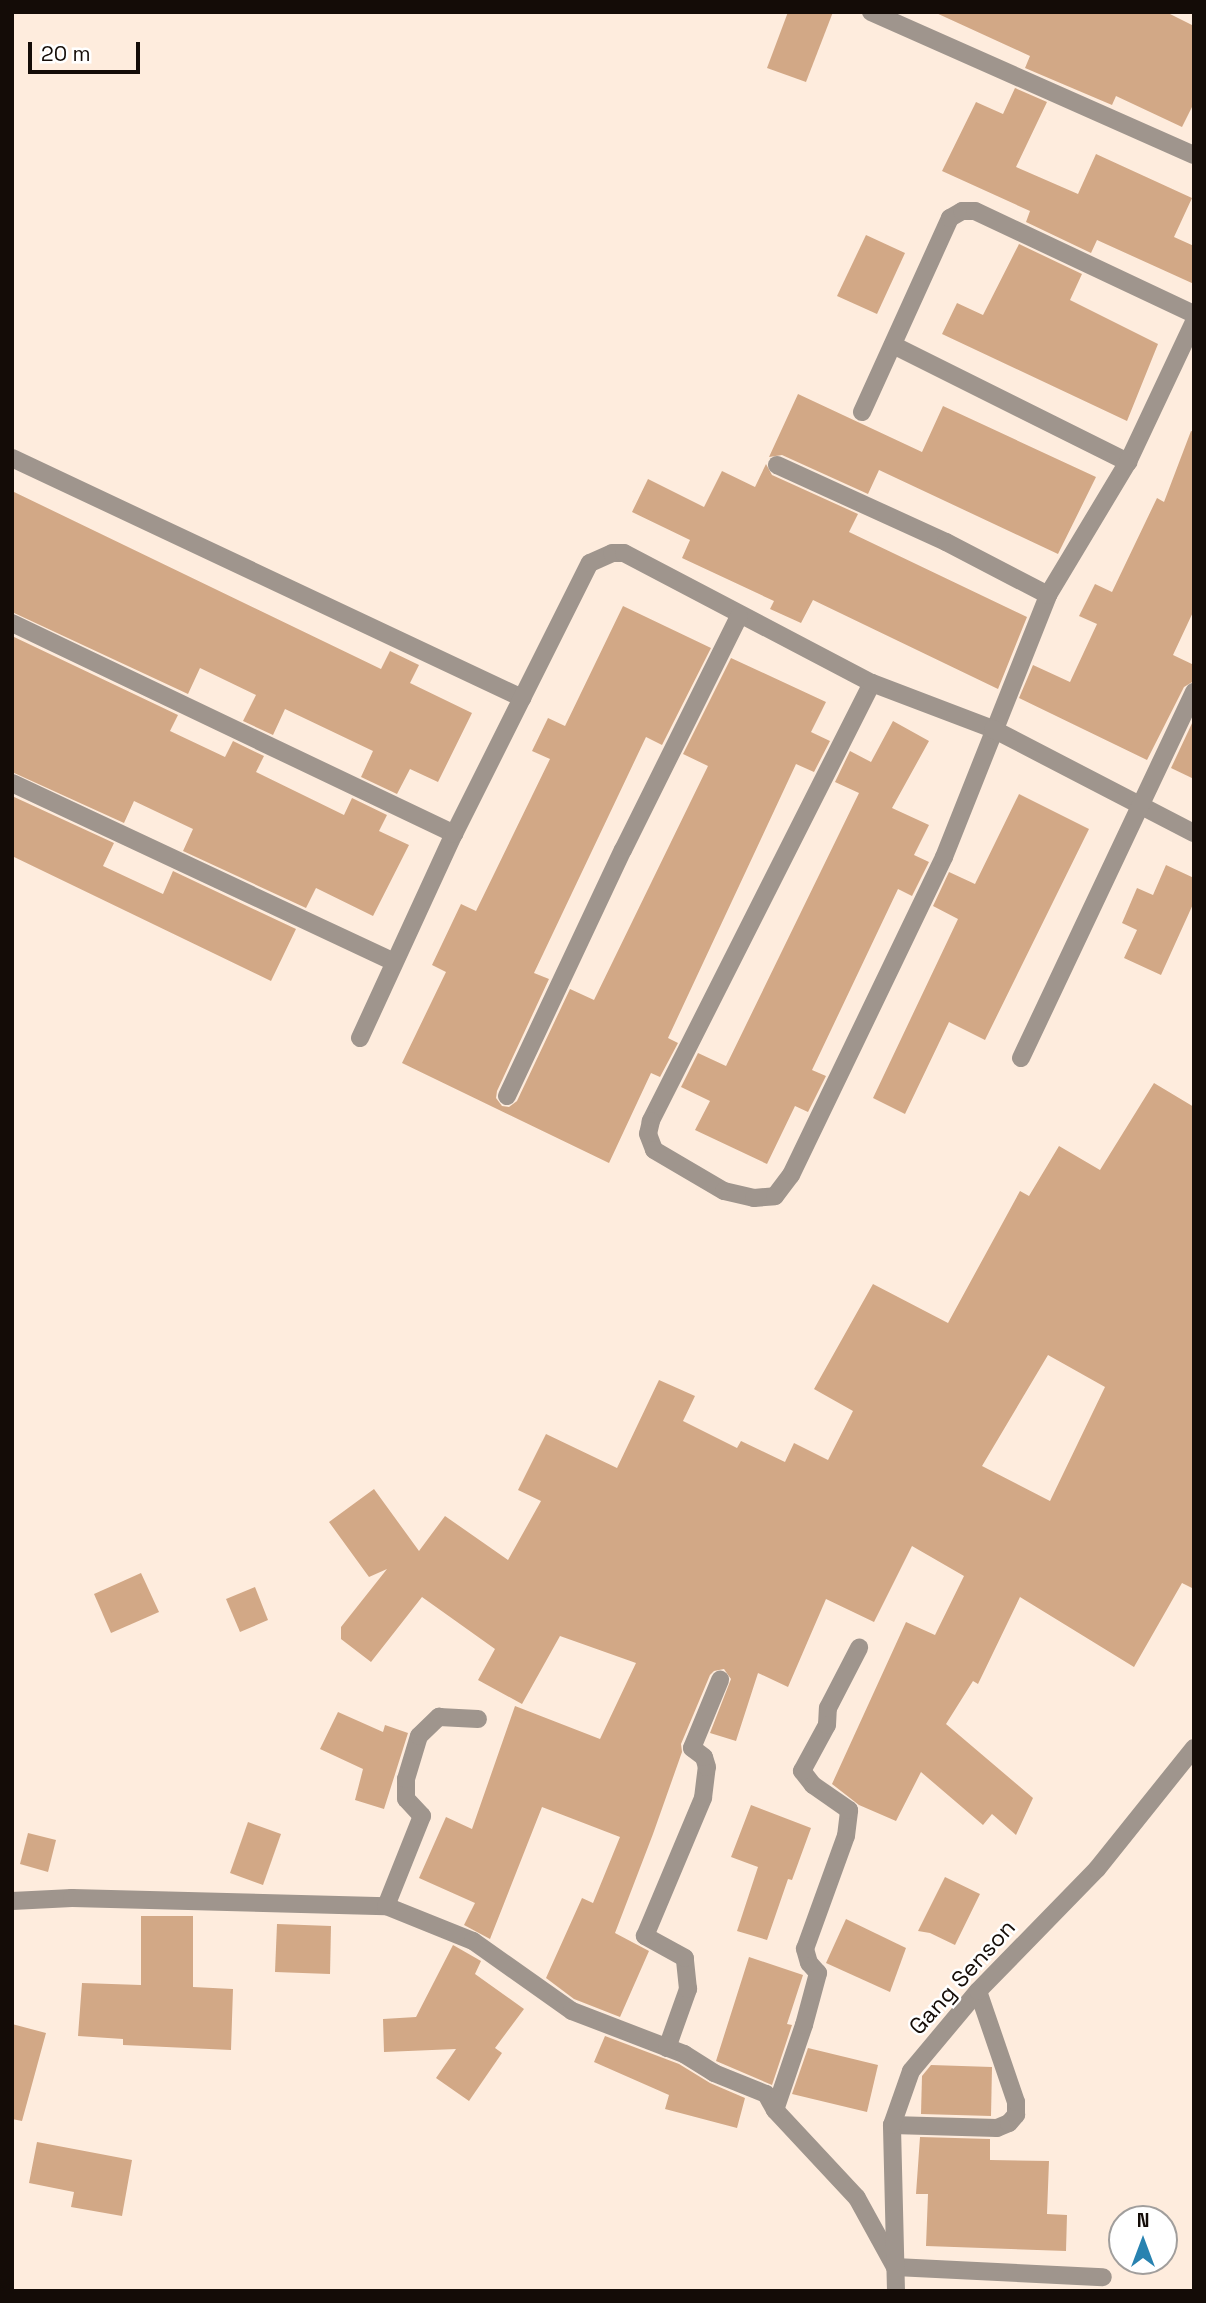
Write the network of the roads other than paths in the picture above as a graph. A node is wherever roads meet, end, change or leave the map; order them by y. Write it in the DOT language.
graph roads {
  1 [pos="870,12"];
  2 [pos="1194,155"];
  3 [pos="1194,314"];
  4 [pos="1194,322"];
  5 [pos="893,345"];
  6 [pos="862,412"];
  7 [pos="12,458"];
  8 [pos="1128,462"];
  9 [pos="777,465"];
  10 [pos="1048,595"];
  11 [pos="739,616"];
  12 [pos="12,623"];
  13 [pos="872,683"];
  14 [pos="1194,692"];
  15 [pos="522,698"];
  16 [pos="993,729"];
  17 [pos="12,783"];
  18 [pos="1138,806"];
  19 [pos="1194,833"];
  20 [pos="454,834"];
  21 [pos="394,961"];
  22 [pos="360,1038"];
  23 [pos="1021,1058"];
  24 [pos="507,1096"];
  25 [pos="859,1648"];
  26 [pos="720,1680"];
  27 [pos="478,1719"];
  28 [pos="1194,1748"];
  29 [pos="12,1901"];
  30 [pos="386,1906"];
  31 [pos="978,1991"];
  32 [pos="667,2048"];
  33 [pos="775,2110"];
  34 [pos="892,2125"];
  35 [pos="895,2267"];
  36 [pos="1103,2277"];
  37 [pos="896,2291"];
  1 -- 2 [label="street"];
  3 -- 5 [label="street"];
  4 -- 8 [label="street"];
  5 -- 6 [label="street"];
  5 -- 8 [label="street"];
  7 -- 15 [label="street"];
  8 -- 10 [label="street"];
  9 -- 10 [label="street"];
  10 -- 16 [label="street"];
  11 -- 13 [label="street"];
  11 -- 15 [label="street"];
  11 -- 24 [label="street"];
  12 -- 20 [label="street"];
  13 -- 16 [label="street"];
  13 -- 16 [label="street"];
  14 -- 18 [label="street"];
  15 -- 20 [label="street"];
  16 -- 18 [label="street"];
  17 -- 21 [label="street"];
  18 -- 19 [label="street"];
  18 -- 23 [label="street"];
  20 -- 21 [label="street"];
  21 -- 22 [label="street"];
  25 -- 33 [label="street"];
  26 -- 32 [label="street"];
  27 -- 30 [label="street"];
  28 -- 31 [label="street, Gang Senson"];
  29 -- 30 [label="street"];
  30 -- 32 [label="street"];
  31 -- 34 [label="street, Gang Senson"];
  31 -- 34 [label="street"];
  32 -- 33 [label="street"];
  33 -- 35 [label="street"];
  34 -- 35 [label="street, Gang Senson"];
  35 -- 36 [label="street"];
  35 -- 37 [label="street, Gang Senson"];
}
